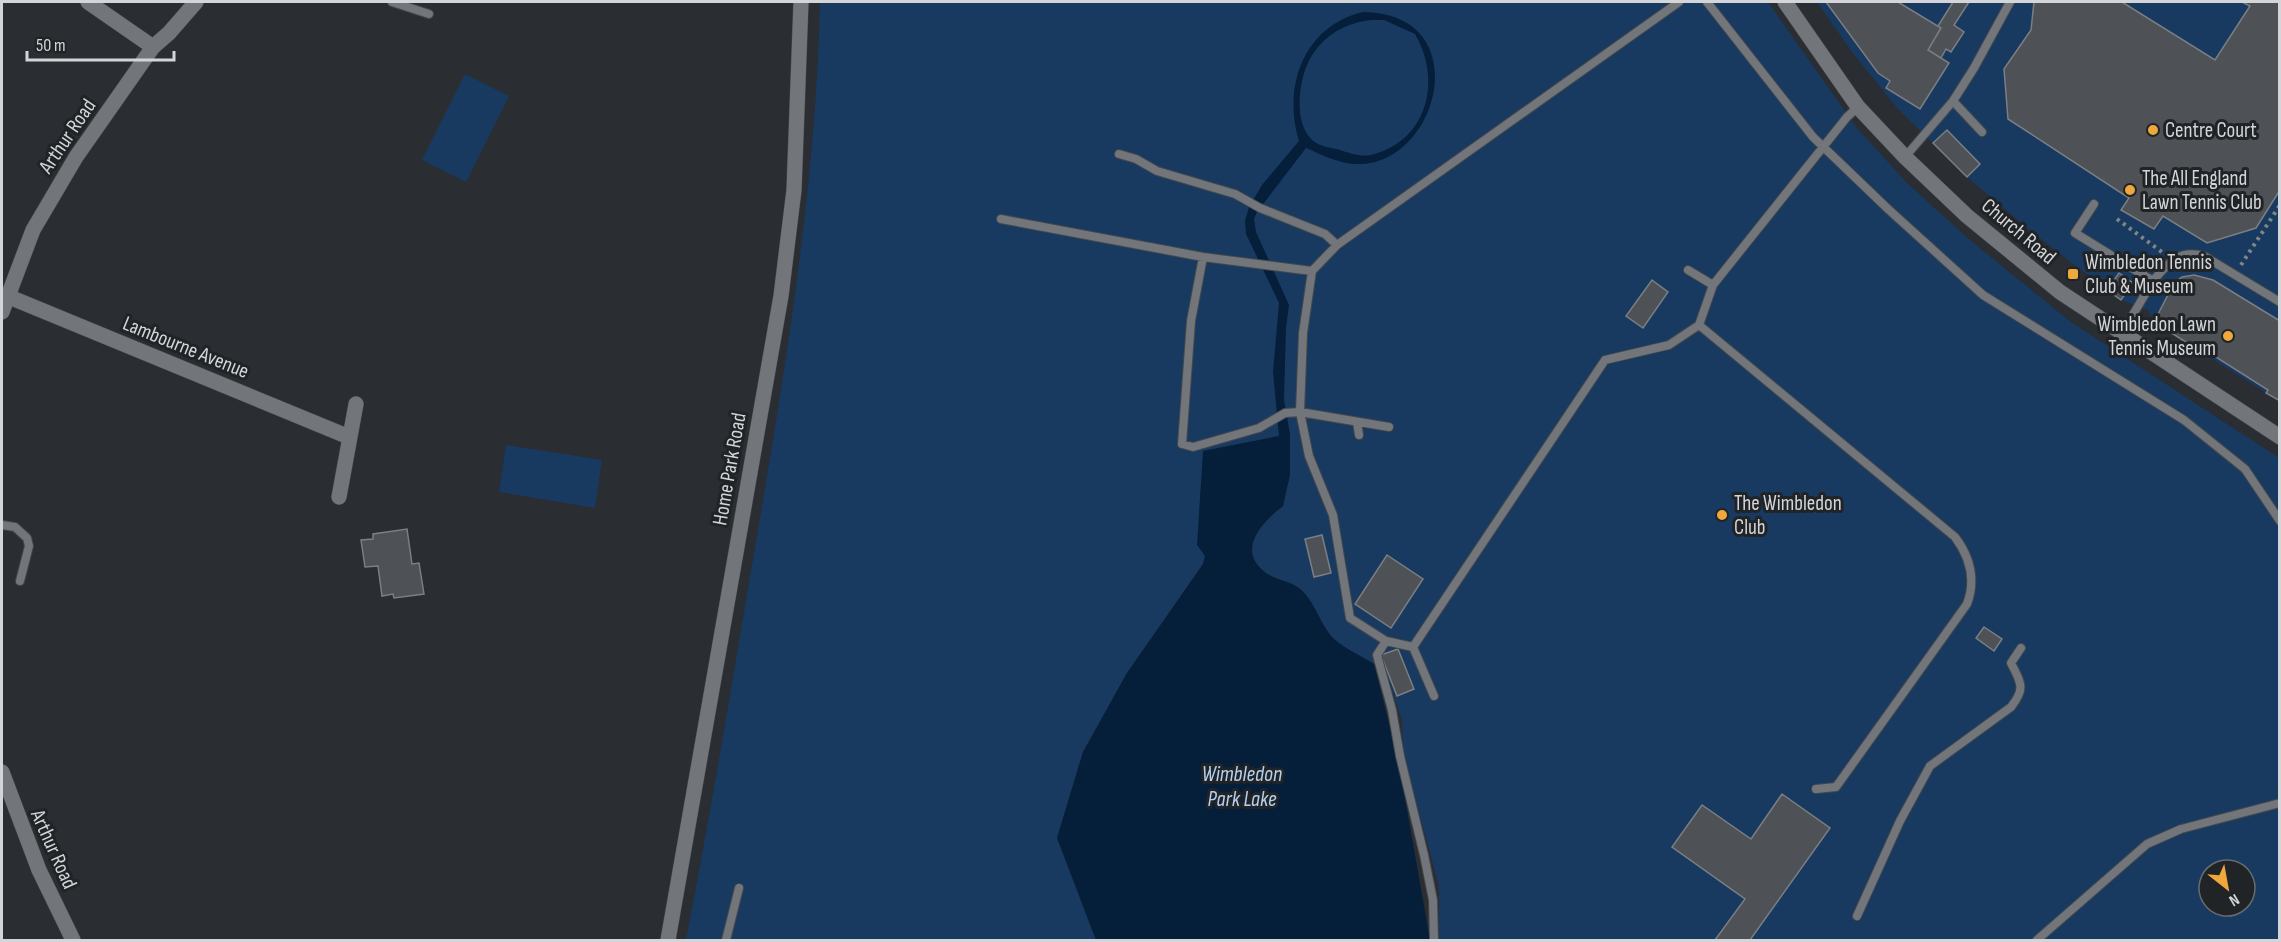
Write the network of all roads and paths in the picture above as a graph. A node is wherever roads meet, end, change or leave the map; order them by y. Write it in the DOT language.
graph roads {
  1 [pos="87,2"];
  2 [pos="196,2"];
  3 [pos="392,2"];
  4 [pos="801,2"];
  5 [pos="1679,2"];
  6 [pos="1707,2"];
  7 [pos="1785,2"];
  8 [pos="2010,2"];
  9 [pos="429,14"];
  10 [pos="153,46"];
  11 [pos="1953,101"];
  12 [pos="1858,107"];
  13 [pos="1982,132"];
  14 [pos="1824,146"];
  15 [pos="1119,154"];
  16 [pos="1905,157"];
  17 [pos="2094,204"];
  18 [pos="2280,206"];
  19 [pos="1001,219"];
  20 [pos="2117,219"];
  21 [pos="1337,245"];
  22 [pos="1203,257"];
  23 [pos="2172,260"];
  24 [pos="1688,270"];
  25 [pos="1312,271"];
  26 [pos="2235,275"];
  27 [pos="2153,281"];
  28 [pos="1713,285"];
  29 [pos="7,296"];
  30 [pos="2280,302"];
  31 [pos="2,312"];
  32 [pos="1699,325"];
  33 [pos="2122,333"];
  34 [pos="356,404"];
  35 [pos="1300,412"];
  36 [pos="1357,422"];
  37 [pos="1389,427"];
  38 [pos="1359,435"];
  39 [pos="349,437"];
  40 [pos="2280,437"];
  41 [pos="339,497"];
  42 [pos="2280,521"];
  43 [pos="2,525"];
  44 [pos="20,581"];
  45 [pos="1386,641"];
  46 [pos="1413,647"];
  47 [pos="2021,648"];
  48 [pos="1434,696"];
  49 [pos="2,772"];
  50 [pos="1816,789"];
  51 [pos="2280,803"];
  52 [pos="740,888"];
  53 [pos="1857,916"];
  54 [pos="69,939"];
  55 [pos="668,940"];
  56 [pos="726,940"];
  57 [pos="1434,940"];
  58 [pos="2037,940"];
  1 -- 10 [label="street"];
  2 -- 10 [label="street, Arthur Road"];
  3 -- 9 [label="lane"];
  4 -- 55 [label="street, Home Park Road"];
  5 -- 21 [label="lane"];
  6 -- 14 [label="lane"];
  7 -- 12 [label="street, Church Road"];
  8 -- 11 [label="lane"];
  10 -- 29 [label="street, Arthur Road"];
  11 -- 13 [label="lane"];
  11 -- 16 [label="lane"];
  12 -- 14 [label="lane"];
  12 -- 16 [label="street, Church Road"];
  14 -- 28 [label="lane"];
  14 -- 42 [label="lane"];
  15 -- 21 [label="lane"];
  16 -- 33 [label="street, Church Road"];
  17 -- 27 [label="lane"];
  18 -- 26 [label="path"];
  19 -- 22 [label="lane"];
  20 -- 23 [label="path"];
  21 -- 25 [label="lane"];
  22 -- 25 [label="lane"];
  22 -- 35 [label="lane"];
  23 -- 26 [label="lane"];
  23 -- 27 [label="lane"];
  24 -- 28 [label="lane"];
  25 -- 35 [label="lane"];
  26 -- 30 [label="lane"];
  27 -- 33 [label="lane"];
  28 -- 32 [label="lane"];
  29 -- 31 [label="street, Arthur Road"];
  29 -- 39 [label="street, Lambourne Avenue"];
  32 -- 46 [label="lane"];
  32 -- 50 [label="lane"];
  33 -- 40 [label="street, Church Road"];
  34 -- 39 [label="street"];
  35 -- 36 [label="lane"];
  35 -- 45 [label="lane"];
  36 -- 37 [label="lane"];
  36 -- 38 [label="lane"];
  39 -- 41 [label="street"];
  43 -- 44 [label="lane"];
  45 -- 46 [label="lane"];
  45 -- 57 [label="lane"];
  46 -- 48 [label="lane"];
  47 -- 53 [label="lane"];
  49 -- 54 [label="street, Arthur Road"];
  51 -- 58 [label="lane"];
  52 -- 56 [label="lane"];
}
